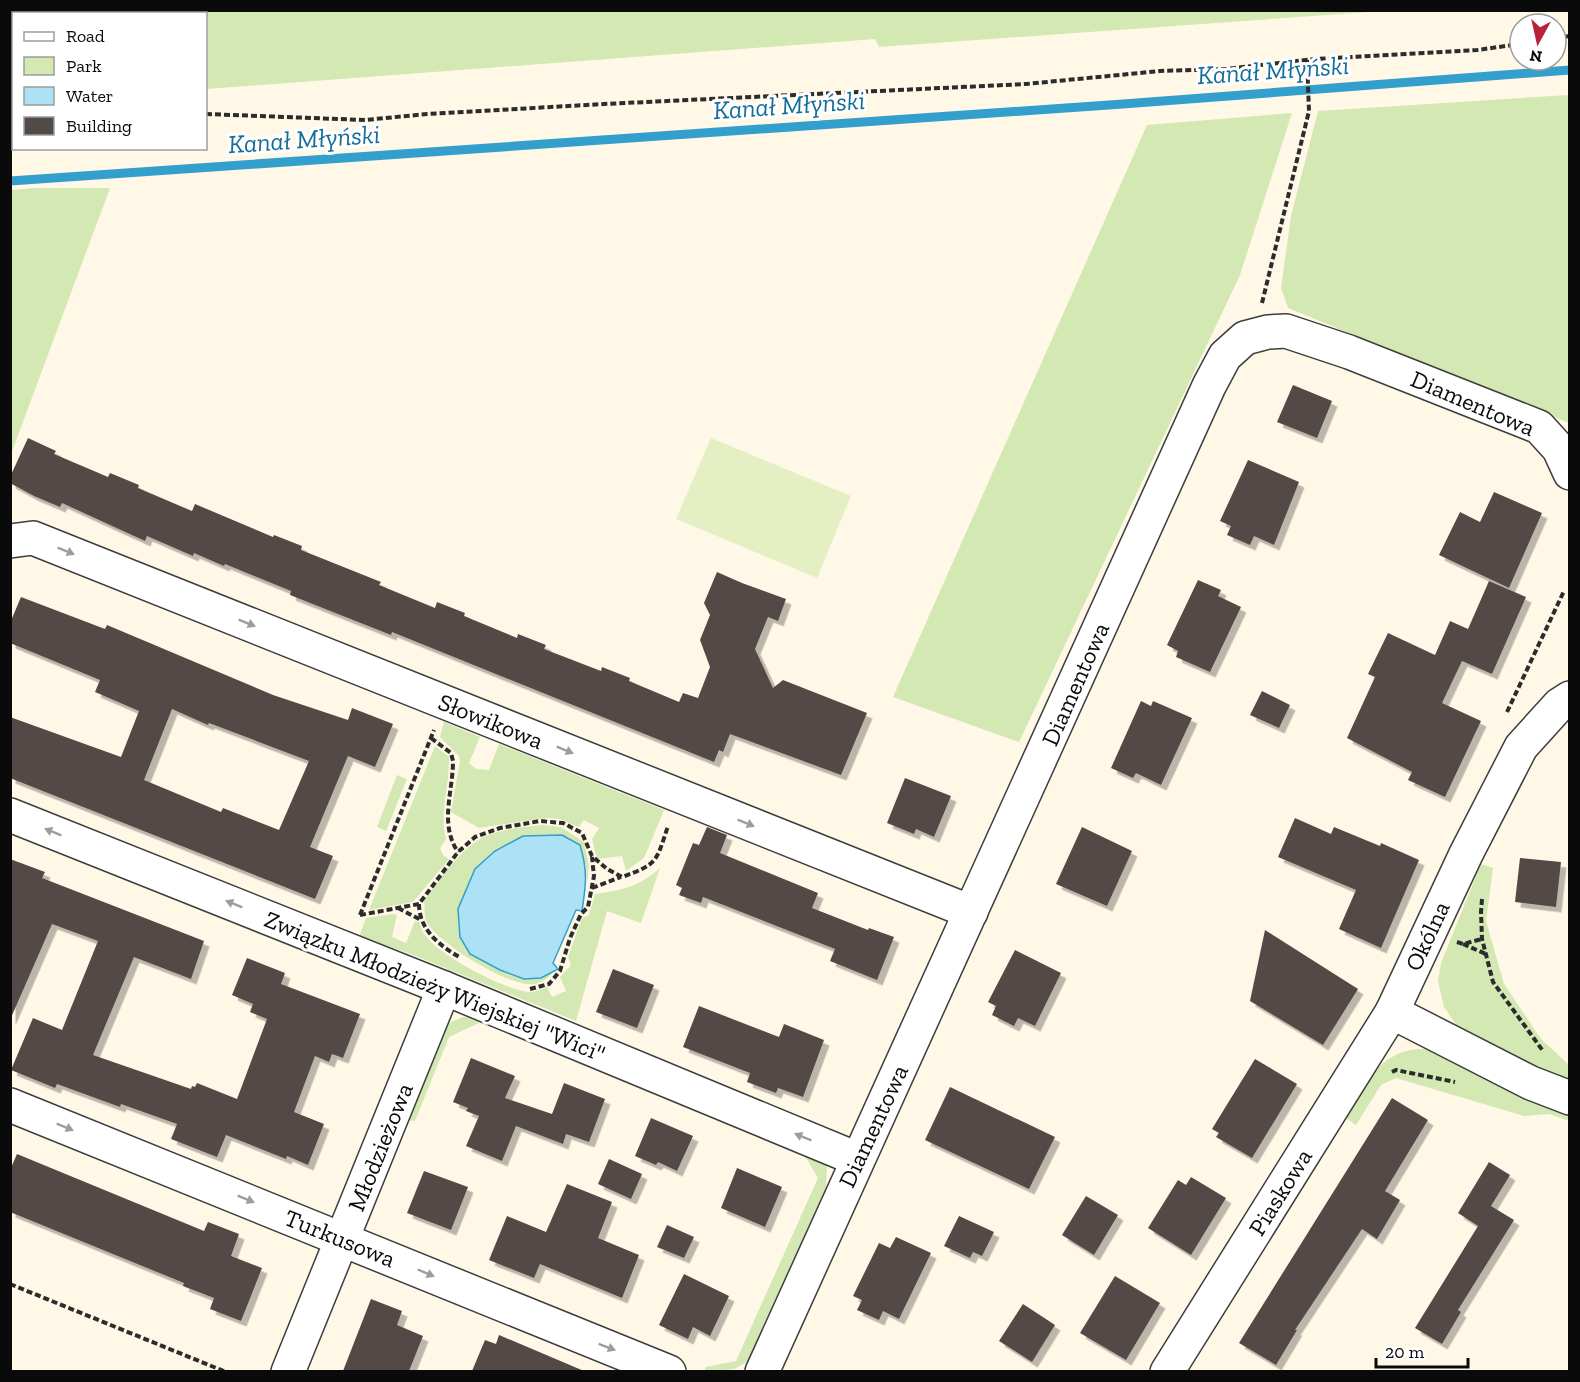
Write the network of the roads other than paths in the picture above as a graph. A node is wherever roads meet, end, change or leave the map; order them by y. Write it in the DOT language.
graph roads {
  1 [pos="1569,473"];
  2 [pos="10,541"];
  3 [pos="1569,673"];
  4 [pos="1564,701"];
  5 [pos="10,815"];
  6 [pos="971,912"];
  7 [pos="444,988"];
  8 [pos="1392,1012"];
  9 [pos="1569,1098"];
  10 [pos="10,1105"];
  11 [pos="857,1159"];
  12 [pos="343,1238"];
  13 [pos="288,1371"];
  14 [pos="669,1371"];
  15 [pos="762,1371"];
  16 [pos="1167,1371"];
  1 -- 6 [label="street, Diamentowa"];
  2 -- 6 [label="street, Słowikowa, one-way"];
  3 -- 4 [label="street"];
  4 -- 8 [label="street, Okólna"];
  7 -- 5 [label="street, Związku Młodzieży Wiejskiej \"Wici\", one-way"];
  6 -- 11 [label="street, Diamentowa"];
  11 -- 7 [label="street, Związku Młodzieży Wiejskiej \"Wici\", one-way"];
  7 -- 12 [label="street, Młodzieżowa"];
  8 -- 9 [label="street"];
  8 -- 16 [label="street, Piaskowa"];
  10 -- 12 [label="street, Turkusowa, one-way"];
  11 -- 15 [label="street, Diamentowa"];
  12 -- 13 [label="street, Młodzieżowa"];
  12 -- 14 [label="street, Turkusowa, one-way"];
}
